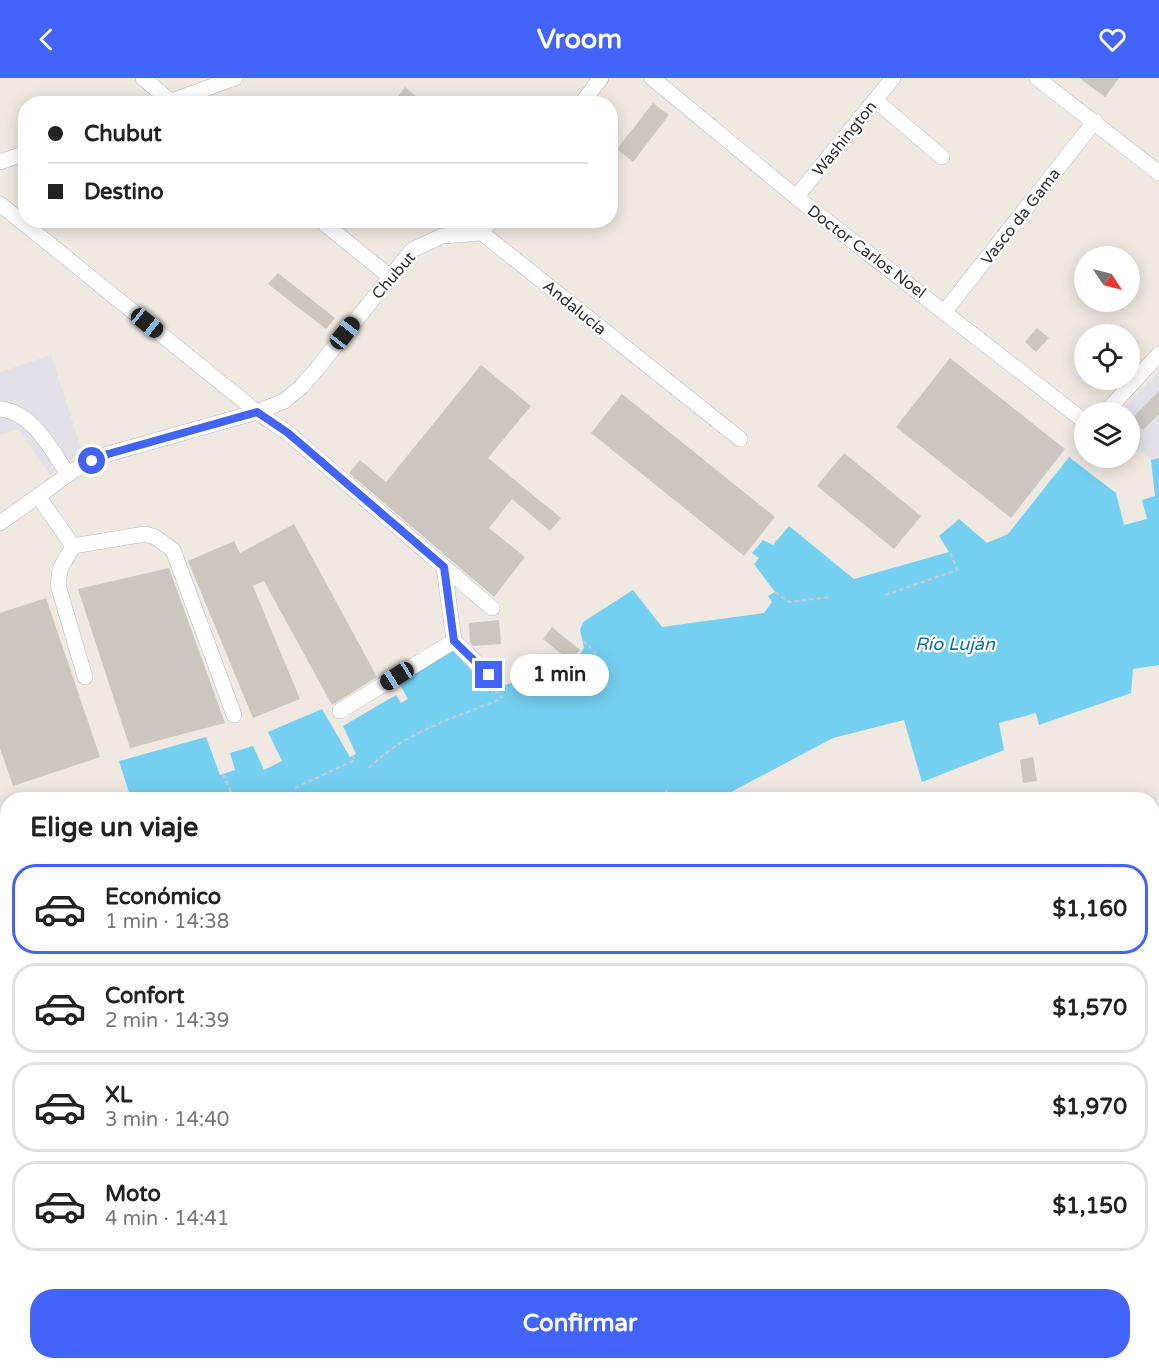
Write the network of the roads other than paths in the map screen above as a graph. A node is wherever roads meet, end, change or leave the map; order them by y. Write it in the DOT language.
graph roads {
  1 [pos="143,78"];
  2 [pos="235,78"];
  3 [pos="601,78"];
  4 [pos="652,78"];
  5 [pos="893,78"];
  6 [pos="1037,78"];
  7 [pos="162,96"];
  8 [pos="187,96"];
  9 [pos="587,96"];
  10 [pos="875,100"];
  11 [pos="1095,121"];
  12 [pos="18,156"];
  13 [pos="942,157"];
  14 [pos="0,162"];
  15 [pos="1159,173"];
  16 [pos="796,197"];
  17 [pos="0,204"];
  18 [pos="18,219"];
  19 [pos="30,228"];
  20 [pos="330,228"];
  21 [pos="485,228"];
  22 [pos="482,233"];
  23 [pos="390,276"];
  24 [pos="945,311"];
  25 [pos="1159,354"];
  26 [pos="1115,402"];
  27 [pos="0,409"];
  28 [pos="257,412"];
  29 [pos="1074,413"];
  30 [pos="740,440"];
  31 [pos="69,474"];
  32 [pos="38,496"];
  33 [pos="0,523"];
  34 [pos="73,546"];
  35 [pos="444,567"];
  36 [pos="492,608"];
  37 [pos="454,641"];
  38 [pos="489,675"];
  39 [pos="85,677"];
  40 [pos="340,711"];
  41 [pos="234,715"];
  1 -- 7 [label="street"];
  2 -- 8 [label="street"];
  3 -- 9 [label="street"];
  4 -- 16 [label="street, Doctor Carlos Noel"];
  5 -- 10 [label="street, Washington"];
  6 -- 11 [label="street"];
  10 -- 13 [label="street"];
  10 -- 16 [label="street, Washington"];
  11 -- 15 [label="street"];
  11 -- 24 [label="street, Vasco da Gama"];
  12 -- 14 [label="street"];
  16 -- 24 [label="street, Doctor Carlos Noel"];
  17 -- 18 [label="street"];
  19 -- 28 [label="street"];
  20 -- 23 [label="street"];
  21 -- 22 [label="street"];
  22 -- 23 [label="street, Chubut"];
  22 -- 30 [label="street, Andalucía"];
  23 -- 28 [label="street, Chubut"];
  24 -- 29 [label="street, Doctor Carlos Noel"];
  25 -- 26 [label="street"];
  27 -- 31 [label="street"];
  28 -- 31 [label="street, Chubut"];
  28 -- 35 [label="street"];
  31 -- 32 [label="street, Chubut"];
  32 -- 33 [label="street, Chubut"];
  32 -- 34 [label="street"];
  34 -- 39 [label="street"];
  34 -- 41 [label="street"];
  35 -- 36 [label="street"];
  35 -- 37 [label="street"];
  37 -- 38 [label="street"];
  37 -- 40 [label="street"];
}
